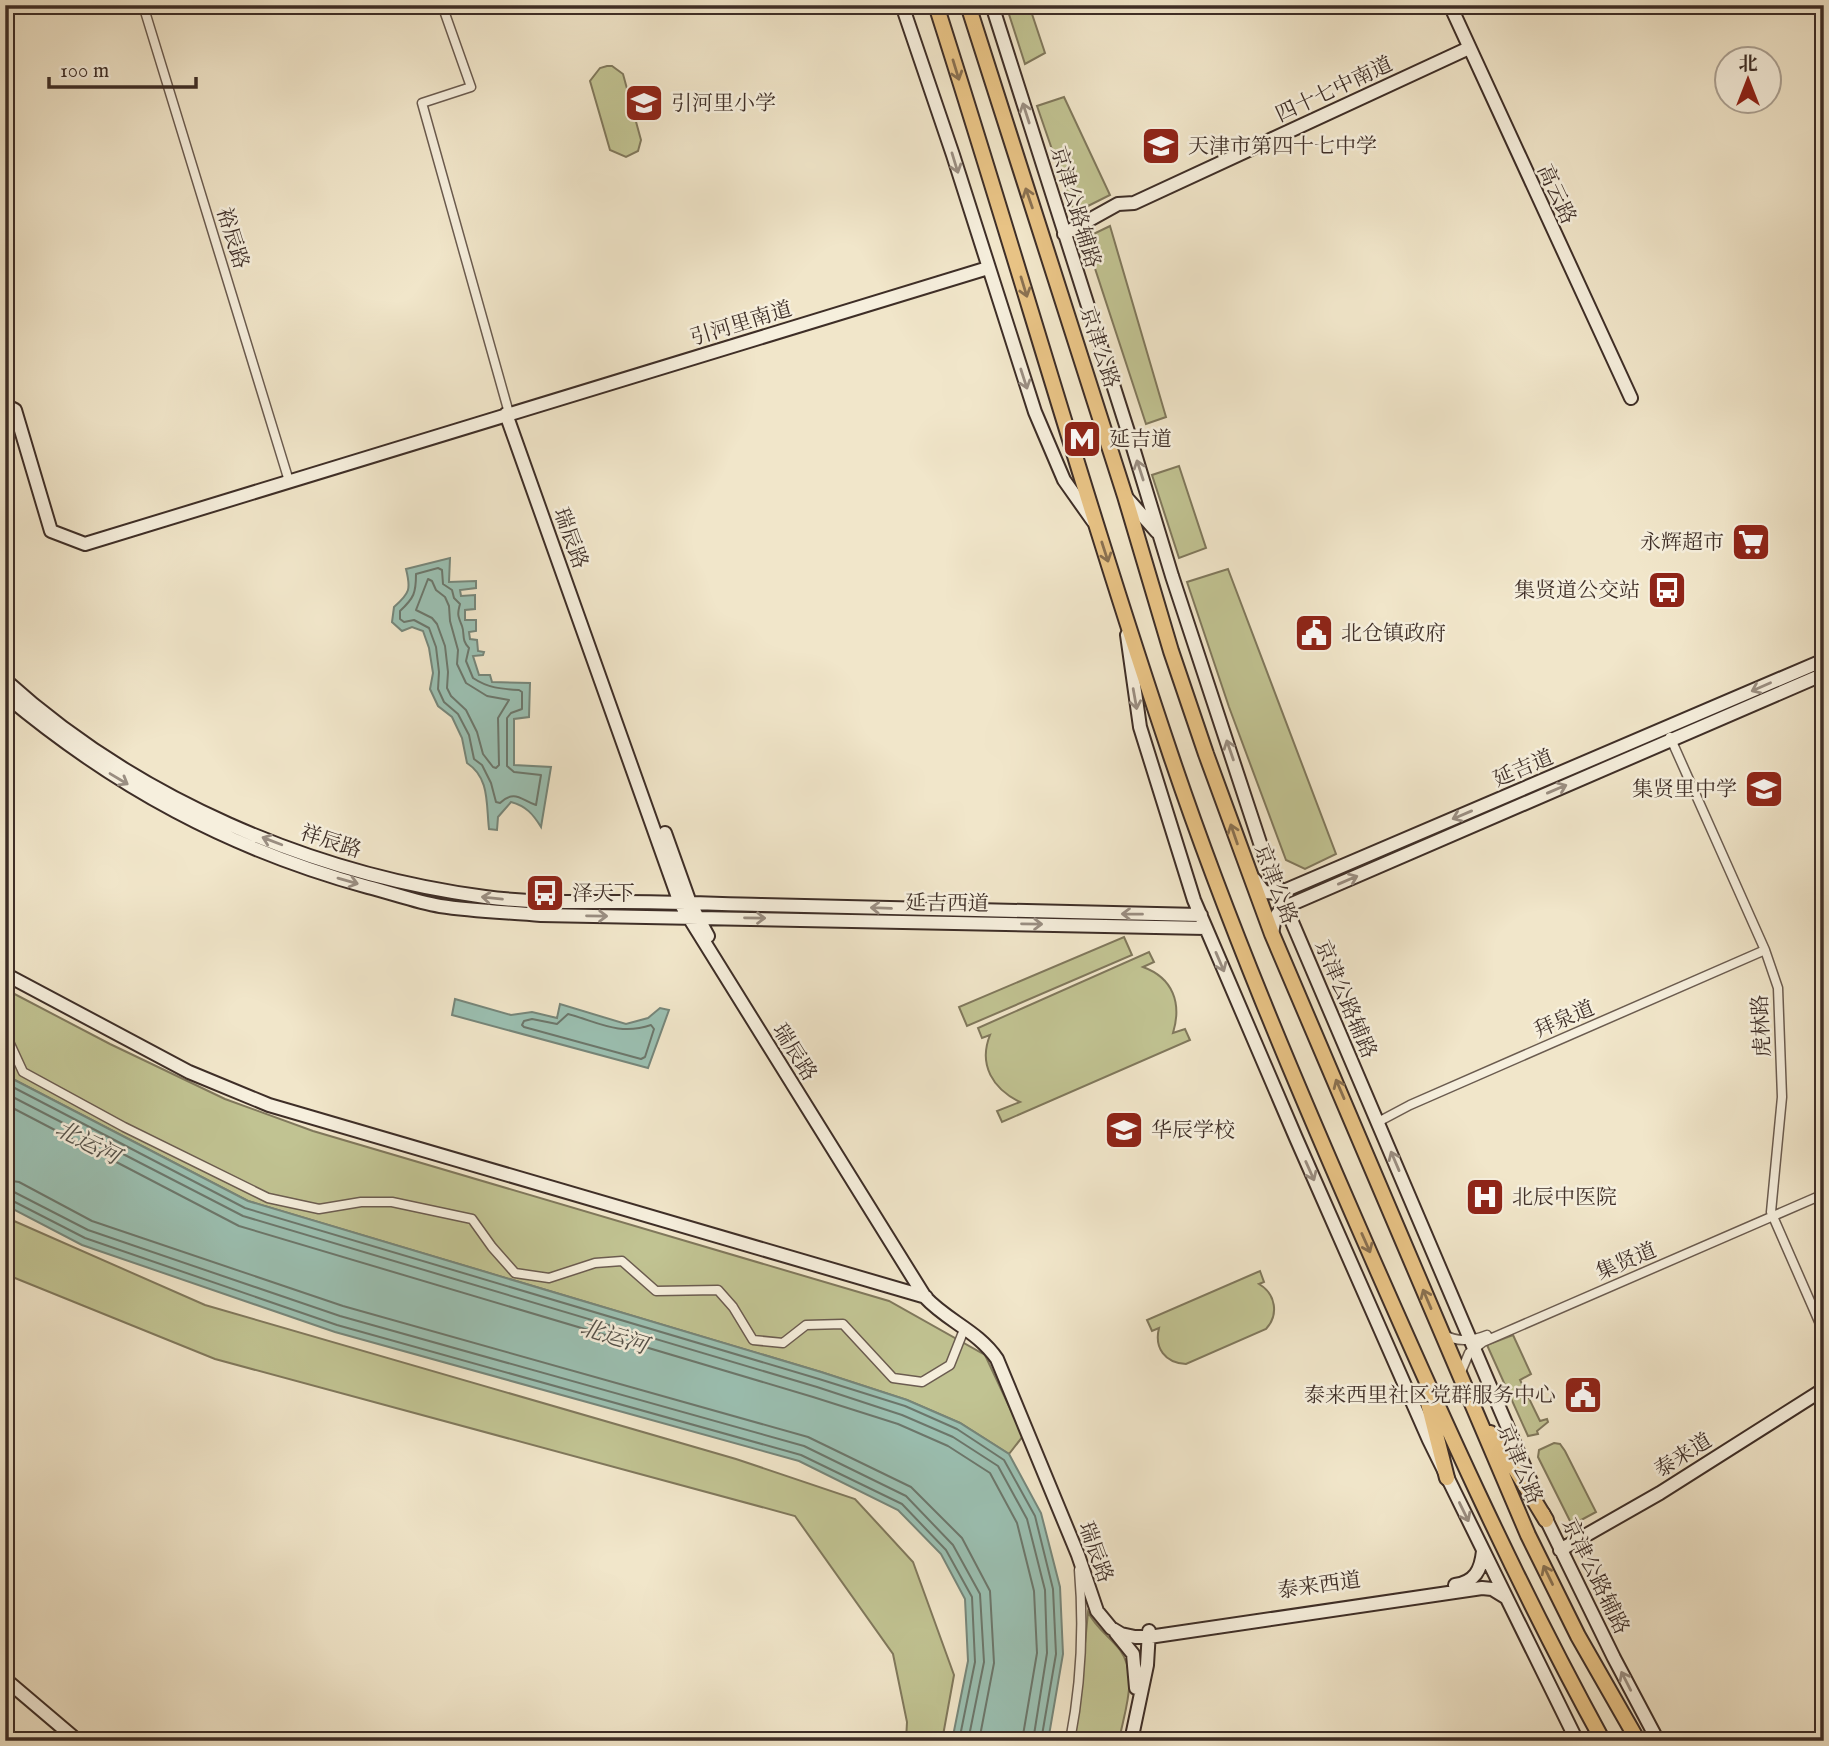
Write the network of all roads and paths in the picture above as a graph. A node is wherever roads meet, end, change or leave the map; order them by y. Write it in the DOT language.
graph roads {
  1 [pos="144,5"];
  2 [pos="442,5"];
  3 [pos="902,5"];
  4 [pos="936,5"];
  5 [pos="968,5"];
  6 [pos="992,5"];
  7 [pos="1450,5"];
  8 [pos="1469,48"];
  9 [pos="1064,234"];
  10 [pos="988,268"];
  11 [pos="1631,398"];
  12 [pos="5,405"];
  13 [pos="509,413"];
  14 [pos="289,481"];
  15 [pos="1125,496"];
  16 [pos="1097,527"];
  17 [pos="1159,535"];
  18 [pos="1123,607"];
  19 [pos="1824,660"];
  20 [pos="1824,674"];
  21 [pos="5,680"];
  22 [pos="5,695"];
  23 [pos="1669,734"];
  24 [pos="1246,868"];
  25 [pos="1279,893"];
  26 [pos="658,902"];
  27 [pos="685,903"];
  28 [pos="1285,907"];
  29 [pos="657,916"];
  30 [pos="692,917"];
  31 [pos="1203,921"];
  32 [pos="1272,934"];
  33 [pos="705,937"];
  34 [pos="1765,950"];
  35 [pos="5,974"];
  36 [pos="5,1033"];
  37 [pos="1378,1122"];
  38 [pos="1824,1192"];
  39 [pos="1772,1214"];
  40 [pos="931,1298"];
  41 [pos="965,1327"];
  42 [pos="1441,1332"];
  43 [pos="1824,1333"];
  44 [pos="1472,1344"];
  45 [pos="1421,1371"];
  46 [pos="1461,1378"];
  47 [pos="1824,1389"];
  48 [pos="1476,1412"];
  49 [pos="1447,1478"];
  50 [pos="1546,1520"];
  51 [pos="1077,1538"];
  52 [pos="1560,1550"];
  53 [pos="1483,1551"];
  54 [pos="1078,1555"];
  55 [pos="1505,1597"];
  56 [pos="1117,1627"];
  57 [pos="1142,1636"];
  58 [pos="5,1679"];
  59 [pos="1136,1688"];
  60 [pos="78,1741"];
  61 [pos="1070,1741"];
  62 [pos="1125,1741"];
  63 [pos="1131,1741"];
  64 [pos="1577,1741"];
  65 [pos="1603,1741"];
  66 [pos="1639,1741"];
  67 [pos="1658,1741"];
  1 -- 14 [label="street, 裕辰路"];
  2 -- 13 [label="street"];
  3 -- 10 [label="street, one-way"];
  4 -- 16 [label="highway, one-way"];
  15 -- 5 [label="highway, 京津公路, one-way"];
  9 -- 6 [label="street, 京津公路辅路, one-way"];
  7 -- 8 [label="street, 高云路"];
  8 -- 9 [label="street, 四十七中南道"];
  8 -- 11 [label="street, 高云路"];
  17 -- 9 [label="street, 京津公路辅路, one-way"];
  10 -- 13 [label="street, 引河里南道"];
  10 -- 16 [label="street, one-way"];
  12 -- 14 [label="street, 引河里南道"];
  13 -- 14 [label="street, 引河里南道"];
  13 -- 27 [label="street, 瑞辰路"];
  15 -- 17 [label="street"];
  24 -- 15 [label="highway, 京津公路, one-way"];
  16 -- 18 [label="highway, one-way"];
  25 -- 17 [label="street, 京津公路辅路, one-way"];
  18 -- 31 [label="street, one-way"];
  18 -- 45 [label="highway, one-way"];
  19 -- 23 [label="street, 延吉道, one-way"];
  20 -- 23 [label="street, 延吉道"];
  26 -- 21 [label="street, 祥辰路, one-way"];
  22 -- 29 [label="street, 祥辰路, one-way"];
  23 -- 25 [label="street, 延吉道, one-way"];
  28 -- 23 [label="street, 延吉道, one-way"];
  23 -- 34 [label="street, 虎林路"];
  24 -- 25 [label="street"];
  24 -- 32 [label="highway, 京津公路"];
  25 -- 28 [label="street, 京津公路辅路"];
  26 -- 27 [label="street, 祥辰路"];
  26 -- 30 [label="street"];
  27 -- 30 [label="street, 瑞辰路"];
  31 -- 27 [label="street, 延吉西道, one-way"];
  28 -- 32 [label="street"];
  28 -- 37 [label="street, 京津公路辅路"];
  29 -- 30 [label="street, 祥辰路"];
  29 -- 33 [label="street"];
  30 -- 31 [label="street, 延吉西道, one-way"];
  30 -- 33 [label="street, 瑞辰路"];
  31 -- 49 [label="street, one-way"];
  42 -- 32 [label="highway, 京津公路, one-way"];
  33 -- 40 [label="street, 瑞辰路"];
  34 -- 37 [label="street, 拜泉道"];
  34 -- 39 [label="street, 虎林路"];
  35 -- 40 [label="street"];
  36 -- 41 [label="street"];
  44 -- 37 [label="street, 京津公路辅路, one-way"];
  38 -- 39 [label="street, 集贤道"];
  39 -- 43 [label="street, 虎林路"];
  39 -- 44 [label="street, 集贤道"];
  40 -- 41 [label="street, 瑞辰路"];
  40 -- 51 [label="street, 瑞辰路"];
  41 -- 54 [label="street, 瑞辰路"];
  42 -- 44 [label="street"];
  42 -- 46 [label="highway, 京津公路"];
  44 -- 46 [label="street"];
  44 -- 50 [label="street, 京津公路辅路"];
  45 -- 49 [label="highway"];
  45 -- 65 [label="highway"];
  46 -- 48 [label="highway, 京津公路"];
  47 -- 52 [label="street, 泰来道"];
  48 -- 50 [label="highway"];
  66 -- 48 [label="highway, 京津公路, one-way"];
  49 -- 53 [label="street, one-way"];
  50 -- 52 [label="street, 京津公路辅路"];
  51 -- 54 [label="street"];
  51 -- 56 [label="street, 瑞辰路"];
  67 -- 52 [label="street, 京津公路辅路, one-way"];
  53 -- 55 [label="street"];
  53 -- 57 [label="street, 泰来西道"];
  54 -- 56 [label="street, 瑞辰路"];
  54 -- 61 [label="street"];
  55 -- 57 [label="street, 泰来西道"];
  55 -- 64 [label="street"];
  56 -- 57 [label="street, 瑞辰路"];
  56 -- 59 [label="street"];
  57 -- 59 [label="street"];
  57 -- 63 [label="street"];
  58 -- 60 [label="street"];
  59 -- 62 [label="street"];
}
